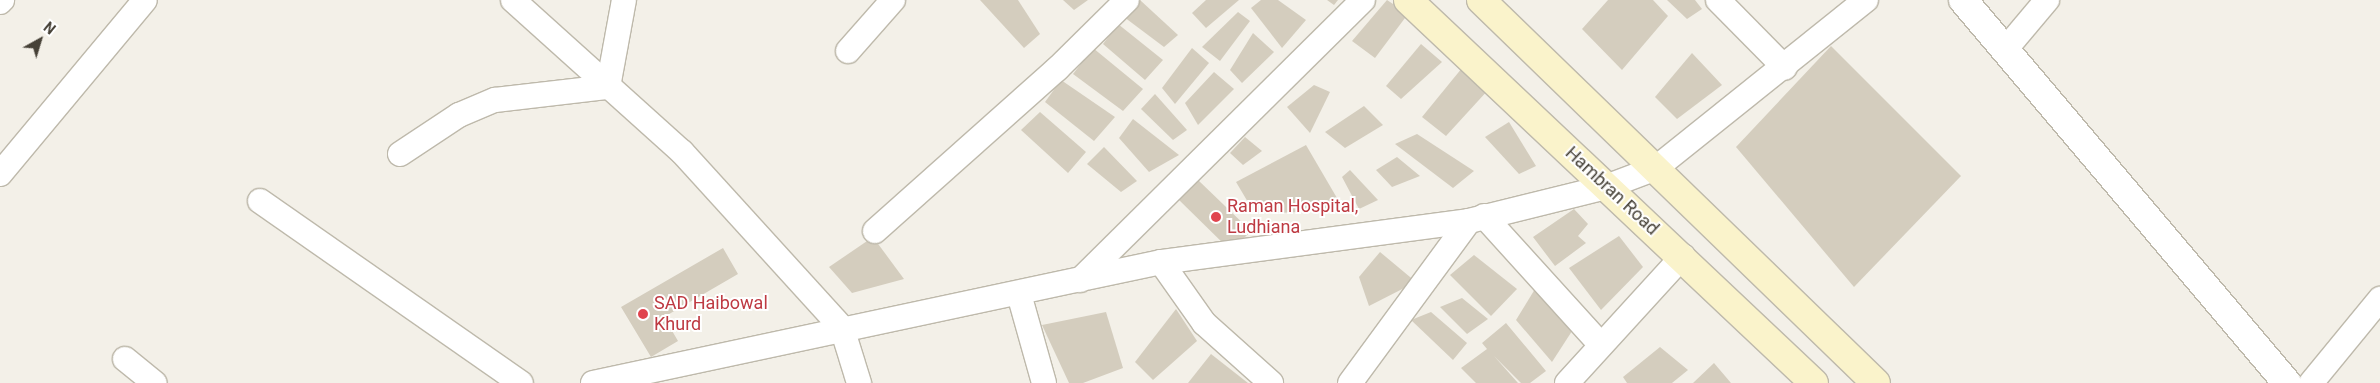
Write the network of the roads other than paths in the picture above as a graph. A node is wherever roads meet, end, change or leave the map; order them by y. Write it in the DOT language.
graph roads {
  1 [pos="145,0"];
  2 [pos="513,0"];
  3 [pos="624,0"];
  4 [pos="893,0"];
  5 [pos="1127,0"];
  6 [pos="1363,0"];
  7 [pos="1408,0"];
  8 [pos="1481,0"];
  9 [pos="1718,0"];
  10 [pos="1866,0"];
  11 [pos="1963,0"];
  12 [pos="2047,0"];
  13 [pos="2004,50"];
  14 [pos="848,52"];
  15 [pos="1784,68"];
  16 [pos="608,87"];
  17 [pos="400,154"];
  18 [pos="1656,168"];
  19 [pos="0,174"];
  20 [pos="1606,188"];
  21 [pos="260,200"];
  22 [pos="1476,219"];
  23 [pos="875,231"];
  24 [pos="1683,256"];
  25 [pos="1161,262"];
  26 [pos="1079,281"];
  27 [pos="1019,294"];
  28 [pos="2380,299"];
  29 [pos="842,328"];
  30 [pos="1600,344"];
  31 [pos="125,359"];
  32 [pos="1575,380"];
  33 [pos="155,383"];
  34 [pos="521,383"];
  35 [pos="593,383"];
  36 [pos="859,383"];
  37 [pos="1044,383"];
  38 [pos="1271,383"];
  39 [pos="1350,383"];
  40 [pos="1814,383"];
  41 [pos="1876,383"];
  42 [pos="2287,383"];
  43 [pos="2311,383"];
  1 -- 19 [label="street"];
  2 -- 16 [label="street"];
  3 -- 16 [label="street"];
  4 -- 14 [label="street"];
  5 -- 23 [label="street"];
  6 -- 26 [label="street"];
  7 -- 20 [label="main road, Hambran Road"];
  8 -- 18 [label="main road"];
  9 -- 15 [label="street"];
  10 -- 15 [label="street"];
  11 -- 13 [label="street"];
  12 -- 13 [label="street"];
  13 -- 42 [label="street"];
  15 -- 18 [label="street"];
  16 -- 17 [label="street"];
  16 -- 29 [label="street"];
  18 -- 20 [label="street"];
  18 -- 41 [label="main road"];
  20 -- 22 [label="street"];
  20 -- 24 [label="main road, Hambran Road"];
  21 -- 34 [label="street"];
  22 -- 25 [label="street"];
  22 -- 30 [label="street"];
  22 -- 39 [label="street"];
  24 -- 30 [label="street"];
  24 -- 40 [label="main road, Hambran Road"];
  25 -- 26 [label="street"];
  25 -- 38 [label="street"];
  26 -- 27 [label="street"];
  27 -- 29 [label="street"];
  27 -- 37 [label="street"];
  28 -- 43 [label="street"];
  29 -- 35 [label="street"];
  29 -- 36 [label="street"];
  30 -- 32 [label="street"];
  31 -- 33 [label="street"];
}
